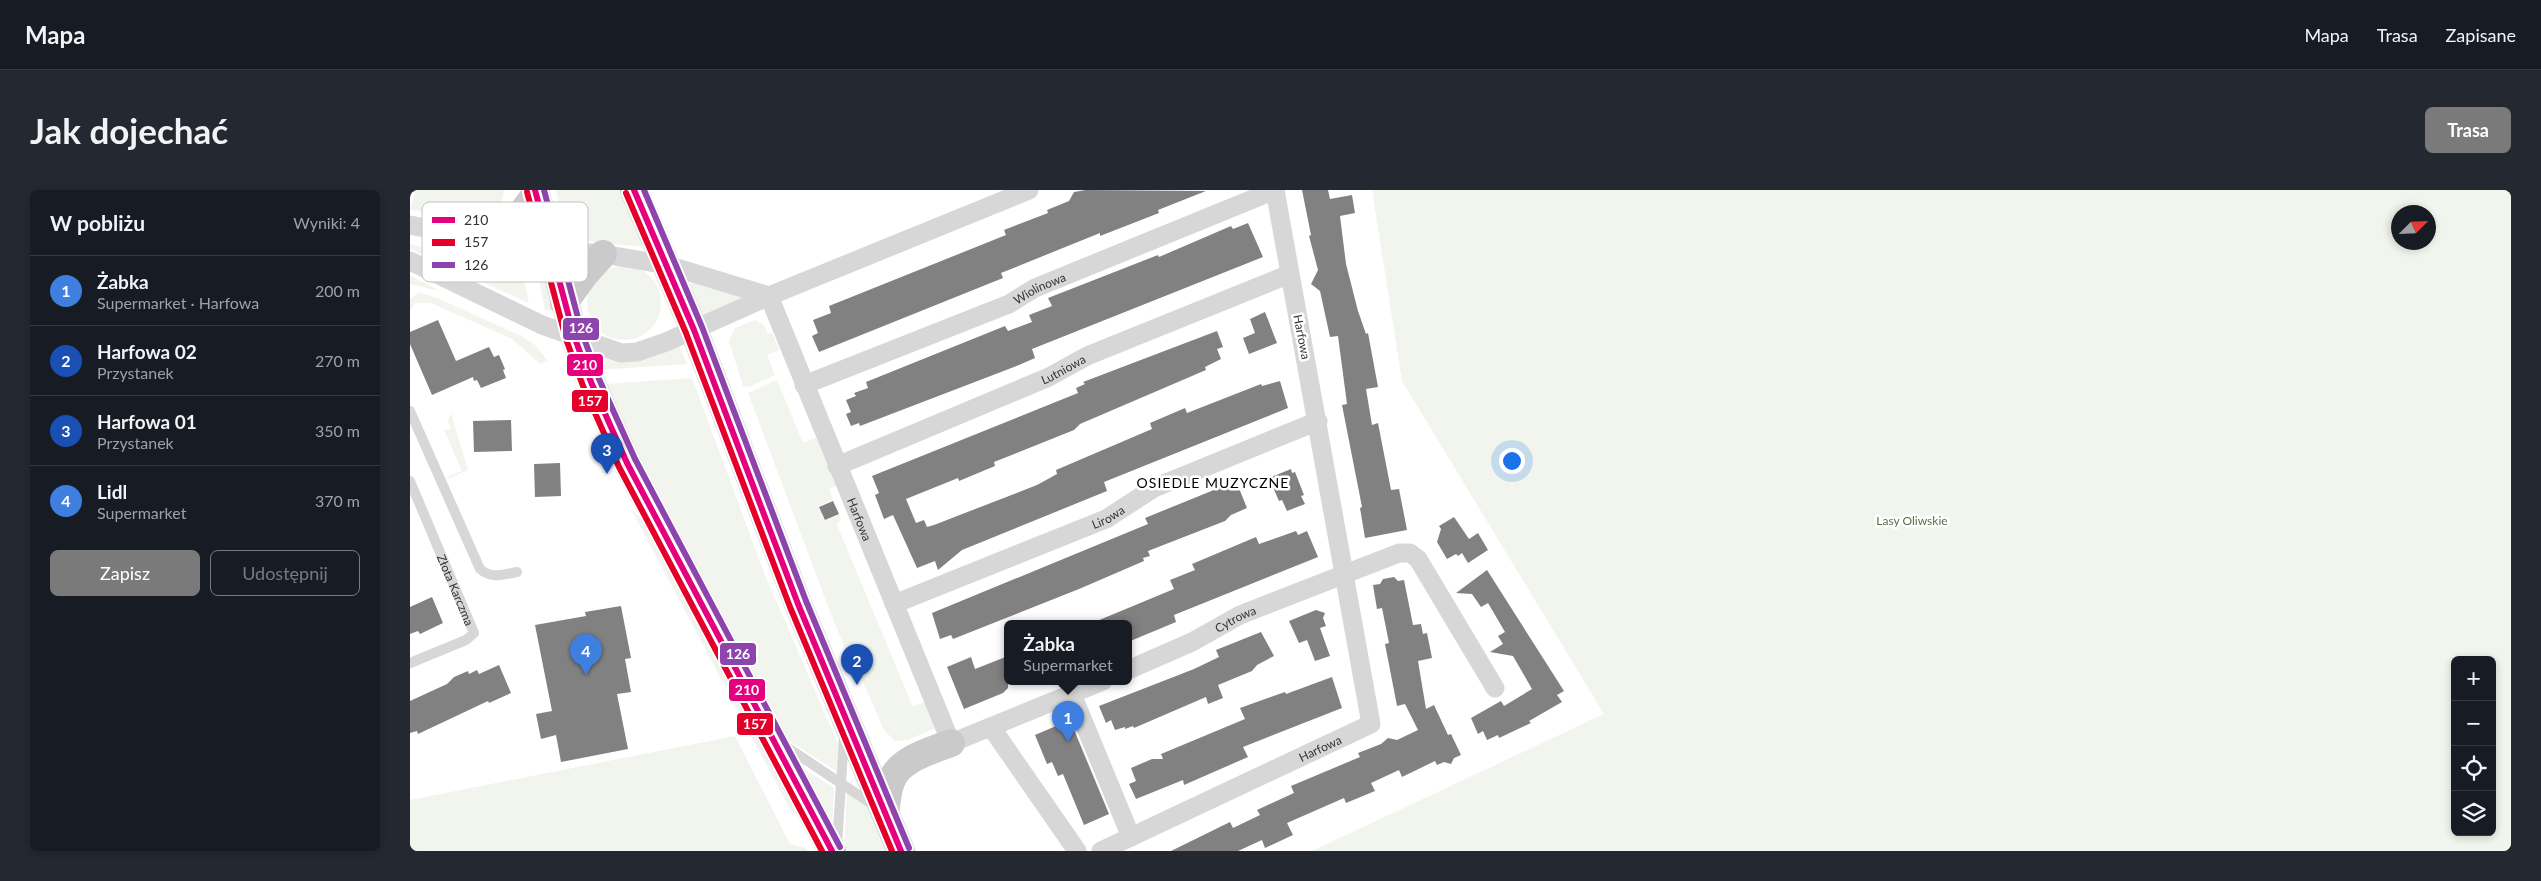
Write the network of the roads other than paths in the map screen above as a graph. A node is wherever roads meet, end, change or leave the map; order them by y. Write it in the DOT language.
graph roads {
  1 [pos="634,190"];
  2 [pos="1029,190"];
  3 [pos="1275,190"];
  4 [pos="588,253"];
  5 [pos="603,254"];
  6 [pos="410,261"];
  7 [pos="667,265"];
  8 [pos="422,267"];
  9 [pos="588,271"];
  10 [pos="1290,274"];
  11 [pos="453,282"];
  12 [pos="558,282"];
  13 [pos="579,282"];
  14 [pos="769,296"];
  15 [pos="564,303"];
  16 [pos="694,330"];
  17 [pos="574,336"];
  18 [pos="804,385"];
  19 [pos="410,411"];
  20 [pos="1318,421"];
  21 [pos="838,466"];
  22 [pos="410,481"];
  23 [pos="517,572"];
  24 [pos="1345,573"];
  25 [pos="894,604"];
  26 [pos="410,664"];
  27 [pos="1132,668"];
  28 [pos="1093,685"];
  29 [pos="1495,688"];
  30 [pos="1072,694"];
  31 [pos="845,717"];
  32 [pos="991,727"];
  33 [pos="770,735"];
  34 [pos="951,743"];
  35 [pos="841,784"];
  36 [pos="885,813"];
  37 [pos="1130,837"];
  38 [pos="832,851"];
  39 [pos="837,851"];
  40 [pos="901,851"];
  41 [pos="1077,851"];
  42 [pos="1101,851"];
  1 -- 7 [label="main road"];
  2 -- 14 [label="street"];
  3 -- 10 [label="street, Harfowa"];
  3 -- 18 [label="street, Wiolinowa"];
  4 -- 5 [label="street"];
  5 -- 7 [label="street"];
  5 -- 9 [label="main road"];
  6 -- 8 [label="street"];
  7 -- 14 [label="street"];
  7 -- 16 [label="main road"];
  10 -- 20 [label="street, Harfowa"];
  10 -- 21 [label="street, Lutniowa"];
  11 -- 17 [label="street"];
  12 -- 15 [label="main road"];
  13 -- 15 [label="main road"];
  14 -- 16 [label="street"];
  14 -- 18 [label="street, Harfowa"];
  15 -- 17 [label="main road"];
  16 -- 17 [label="street"];
  16 -- 31 [label="main road"];
  17 -- 33 [label="main road"];
  18 -- 21 [label="street, Harfowa"];
  19 -- 23 [label="lane"];
  20 -- 24 [label="street, Harfowa"];
  20 -- 25 [label="street, Lirowa"];
  21 -- 25 [label="street, Harfowa"];
  22 -- 26 [label="lane, Złota Karczma"];
  24 -- 27 [label="street, Cytrowa"];
  24 -- 29 [label="street"];
  24 -- 37 [label="street, Harfowa"];
  25 -- 34 [label="street, Harfowa"];
  28 -- 30 [label="street"];
  30 -- 32 [label="street"];
  30 -- 37 [label="street"];
  31 -- 35 [label="lane"];
  31 -- 36 [label="main road"];
  32 -- 34 [label="street"];
  32 -- 41 [label="street"];
  33 -- 35 [label="lane"];
  33 -- 38 [label="main road"];
  34 -- 36 [label="main road"];
  35 -- 36 [label="lane"];
  35 -- 39 [label="lane"];
  36 -- 40 [label="main road"];
  37 -- 42 [label="street, Harfowa"];
}
